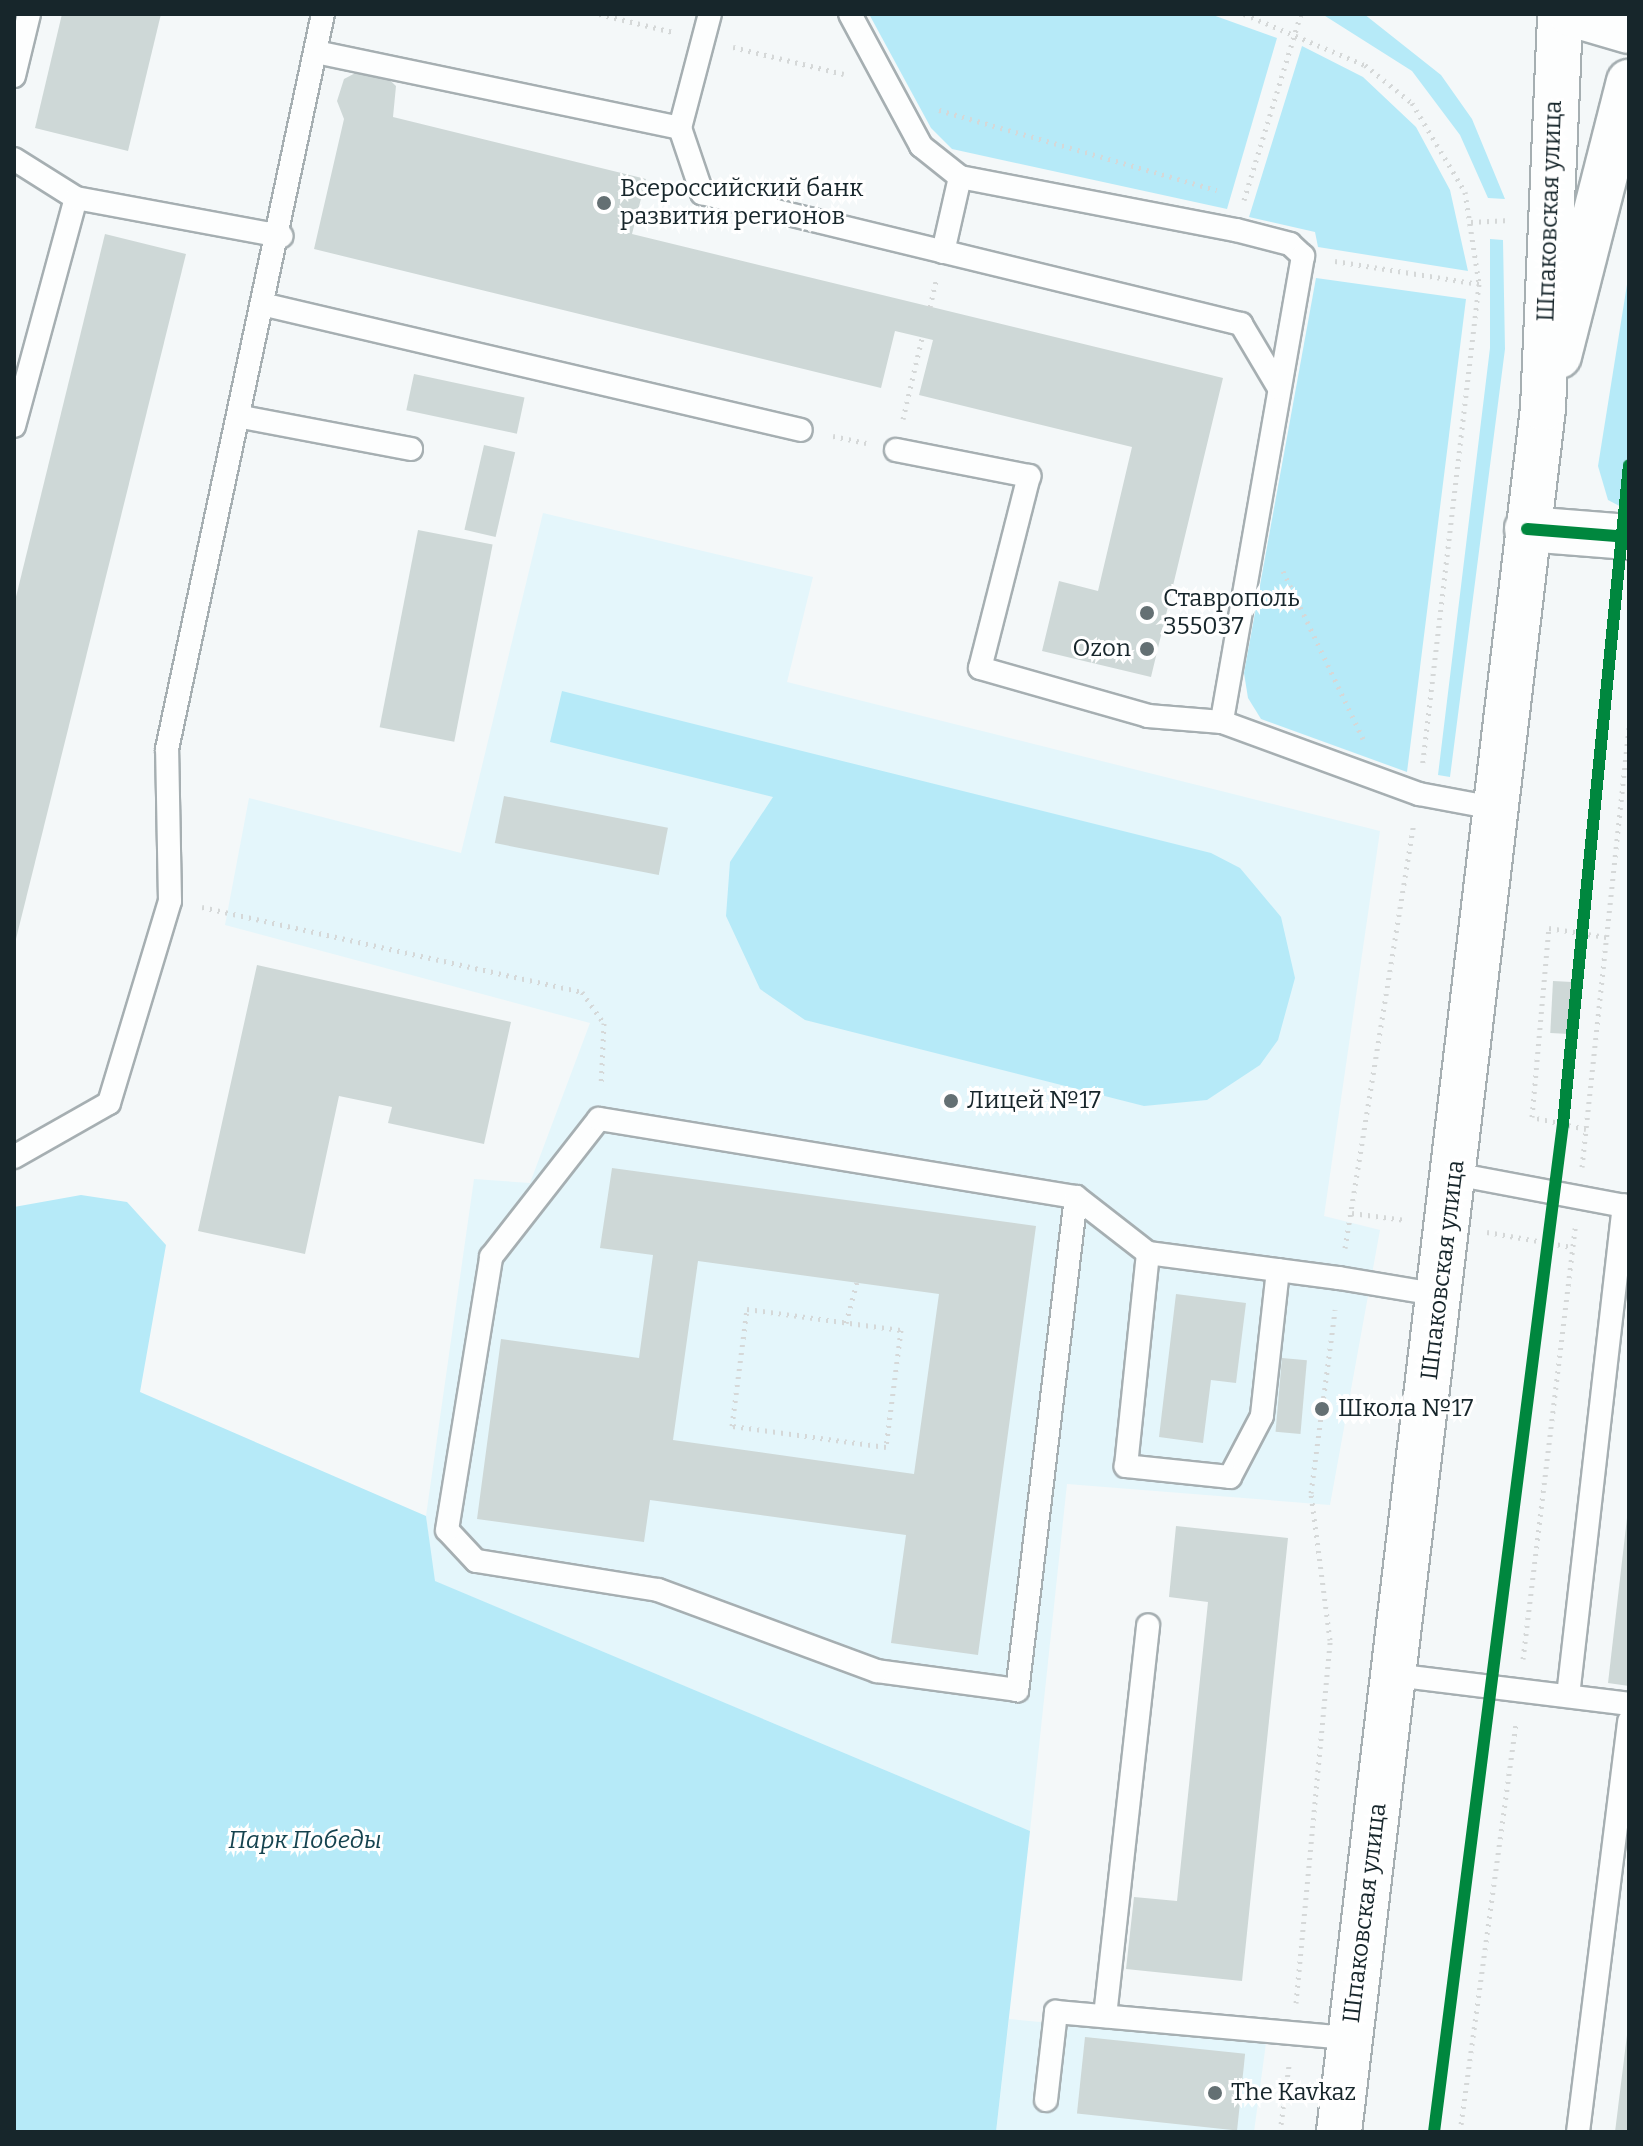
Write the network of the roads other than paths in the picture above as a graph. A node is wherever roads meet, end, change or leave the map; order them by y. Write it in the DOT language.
graph roads {
  1 [pos="29,14"];
  2 [pos="323,14"];
  3 [pos="710,14"];
  4 [pos="850,14"];
  5 [pos="1560,14"];
  6 [pos="1571,14"];
  7 [pos="1629,31"];
  8 [pos="316,52"];
  9 [pos="14,76"];
  10 [pos="1629,82"];
  11 [pos="680,128"];
  12 [pos="14,159"];
  13 [pos="960,177"];
  14 [pos="76,198"];
  15 [pos="282,236"];
  16 [pos="943,252"];
  17 [pos="266,305"];
  18 [pos="1279,388"];
  19 [pos="1543,408"];
  20 [pos="242,417"];
  21 [pos="14,426"];
  22 [pos="801,430"];
  23 [pos="411,449"];
  24 [pos="896,450"];
  25 [pos="1527,529"];
  26 [pos="1629,537"];
  27 [pos="1222,722"];
  28 [pos="1494,808"];
  29 [pos="14,1157"];
  30 [pos="1455,1174"];
  31 [pos="1076,1197"];
  32 [pos="1626,1206"];
  33 [pos="1148,1253"];
  34 [pos="1278,1270"];
  35 [pos="1441,1295"];
  36 [pos="1148,1625"];
  37 [pos="1394,1675"];
  38 [pos="1568,1696"];
  39 [pos="1629,1704"];
  40 [pos="1629,1721"];
  41 [pos="1105,2016"];
  42 [pos="1350,2038"];
  43 [pos="1046,2100"];
  44 [pos="1339,2132"];
  45 [pos="1578,2132"];
  1 -- 9 [label="lane"];
  2 -- 8 [label="lane"];
  3 -- 11 [label="lane"];
  4 -- 13 [label="lane"];
  5 -- 19 [label="main road, Шпаковская улица"];
  6 -- 7 [label="main road"];
  8 -- 11 [label="lane"];
  8 -- 15 [label="lane"];
  10 -- 19 [label="main road, Шпаковская улица"];
  11 -- 16 [label="lane"];
  12 -- 14 [label="lane"];
  13 -- 16 [label="lane"];
  13 -- 18 [label="lane"];
  14 -- 15 [label="lane"];
  14 -- 21 [label="lane"];
  15 -- 17 [label="lane"];
  16 -- 18 [label="lane"];
  17 -- 20 [label="lane"];
  17 -- 22 [label="lane"];
  18 -- 27 [label="lane"];
  19 -- 25 [label="main road, Шпаковская улица"];
  20 -- 23 [label="lane"];
  20 -- 29 [label="lane"];
  24 -- 27 [label="lane"];
  25 -- 26 [label="main road"];
  25 -- 28 [label="main road, Шпаковская улица"];
  27 -- 28 [label="lane"];
  28 -- 30 [label="main road, Шпаковская улица"];
  30 -- 32 [label="lane"];
  30 -- 35 [label="main road, Шпаковская улица"];
  31 -- 31 [label="lane"];
  31 -- 33 [label="lane"];
  32 -- 38 [label="lane"];
  33 -- 34 [label="lane"];
  33 -- 34 [label="lane"];
  34 -- 35 [label="lane"];
  35 -- 37 [label="main road, Шпаковская улица"];
  36 -- 41 [label="lane"];
  37 -- 38 [label="lane"];
  37 -- 42 [label="main road, Шпаковская улица"];
  38 -- 39 [label="lane"];
  40 -- 45 [label="lane"];
  41 -- 42 [label="lane"];
  41 -- 43 [label="lane"];
  42 -- 44 [label="main road, Шпаковская улица"];
}
